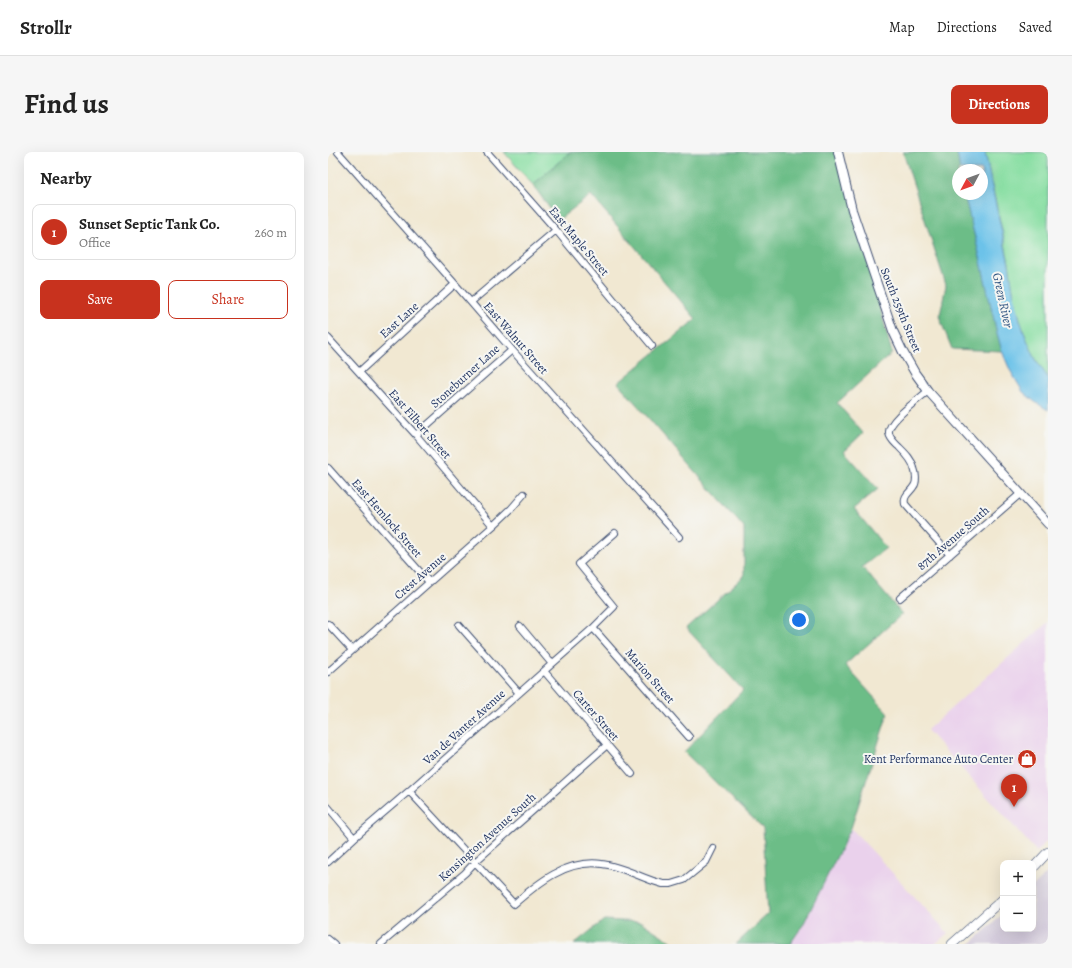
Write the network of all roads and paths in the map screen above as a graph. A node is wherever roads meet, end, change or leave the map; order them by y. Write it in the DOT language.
graph roads {
  1 [pos="338,152"];
  2 [pos="487,152"];
  3 [pos="838,152"];
  4 [pos="556,230"];
  5 [pos="455,284"];
  6 [pos="471,302"];
  7 [pos="328,338"];
  8 [pos="652,346"];
  9 [pos="512,350"];
  10 [pos="358,372"];
  11 [pos="928,391"];
  12 [pos="416,435"];
  13 [pos="328,468"];
  14 [pos="524,494"];
  15 [pos="1020,494"];
  16 [pos="1048,524"];
  17 [pos="493,526"];
  18 [pos="615,533"];
  19 [pos="679,537"];
  20 [pos="950,555"];
  21 [pos="429,582"];
  22 [pos="900,598"];
  23 [pos="328,624"];
  24 [pos="459,625"];
  25 [pos="520,626"];
  26 [pos="593,628"];
  27 [pos="352,650"];
  28 [pos="552,664"];
  29 [pos="544,671"];
  30 [pos="328,672"];
  31 [pos="519,693"];
  32 [pos="689,738"];
  33 [pos="607,745"];
  34 [pos="632,774"];
  35 [pos="409,791"];
  36 [pos="328,807"];
  37 [pos="354,838"];
  38 [pos="713,848"];
  39 [pos="1048,852"];
  40 [pos="476,861"];
  41 [pos="328,862"];
  42 [pos="1036,865"];
  43 [pos="1000,902"];
  44 [pos="328,939"];
  45 [pos="334,944"];
  46 [pos="381,944"];
  47 [pos="952,944"];
  1 -- 5 [label="street, East Walnut Street"];
  2 -- 4 [label="street, East Maple Street"];
  3 -- 11 [label="street, South 259th Street"];
  4 -- 6 [label="street"];
  4 -- 8 [label="street, East Maple Street"];
  5 -- 6 [label="street, East Walnut Street"];
  5 -- 10 [label="street, East Lane"];
  6 -- 9 [label="street, East Walnut Street"];
  7 -- 10 [label="street, East Filbert Street"];
  9 -- 12 [label="street, Stoneburner Lane"];
  9 -- 19 [label="street, East Walnut Street"];
  10 -- 12 [label="street, East Filbert Street"];
  11 -- 15 [label="street, South 259th Street"];
  11 -- 20 [label="street"];
  12 -- 17 [label="street, East Filbert Street"];
  13 -- 21 [label="street, East Hemlock Street"];
  14 -- 17 [label="street, Crest Avenue"];
  15 -- 16 [label="street, South 259th Street"];
  15 -- 20 [label="street, 87th Avenue South"];
  17 -- 21 [label="street, Crest Avenue"];
  18 -- 26 [label="street, Van de Vanter Avenue"];
  20 -- 22 [label="street, 87th Avenue South"];
  21 -- 27 [label="street, Crest Avenue"];
  23 -- 27 [label="street"];
  24 -- 31 [label="street"];
  25 -- 28 [label="street"];
  26 -- 28 [label="street, Van de Vanter Avenue"];
  26 -- 32 [label="street, Marion Street"];
  27 -- 30 [label="street, Crest Avenue"];
  28 -- 29 [label="street, Van de Vanter Avenue"];
  29 -- 31 [label="street, Van de Vanter Avenue"];
  29 -- 33 [label="street, Carter Street"];
  31 -- 35 [label="street, Van de Vanter Avenue"];
  33 -- 34 [label="street, Carter Street"];
  33 -- 40 [label="street, Kensington Avenue South"];
  35 -- 37 [label="street, Van de Vanter Avenue"];
  35 -- 40 [label="street"];
  36 -- 37 [label="street"];
  37 -- 41 [label="street, Van de Vanter Avenue"];
  38 -- 40 [label="street"];
  39 -- 42 [label="main road"];
  40 -- 46 [label="street, Kensington Avenue South"];
  43 -- 47 [label="main road"];
  44 -- 45 [label="street"];
}
